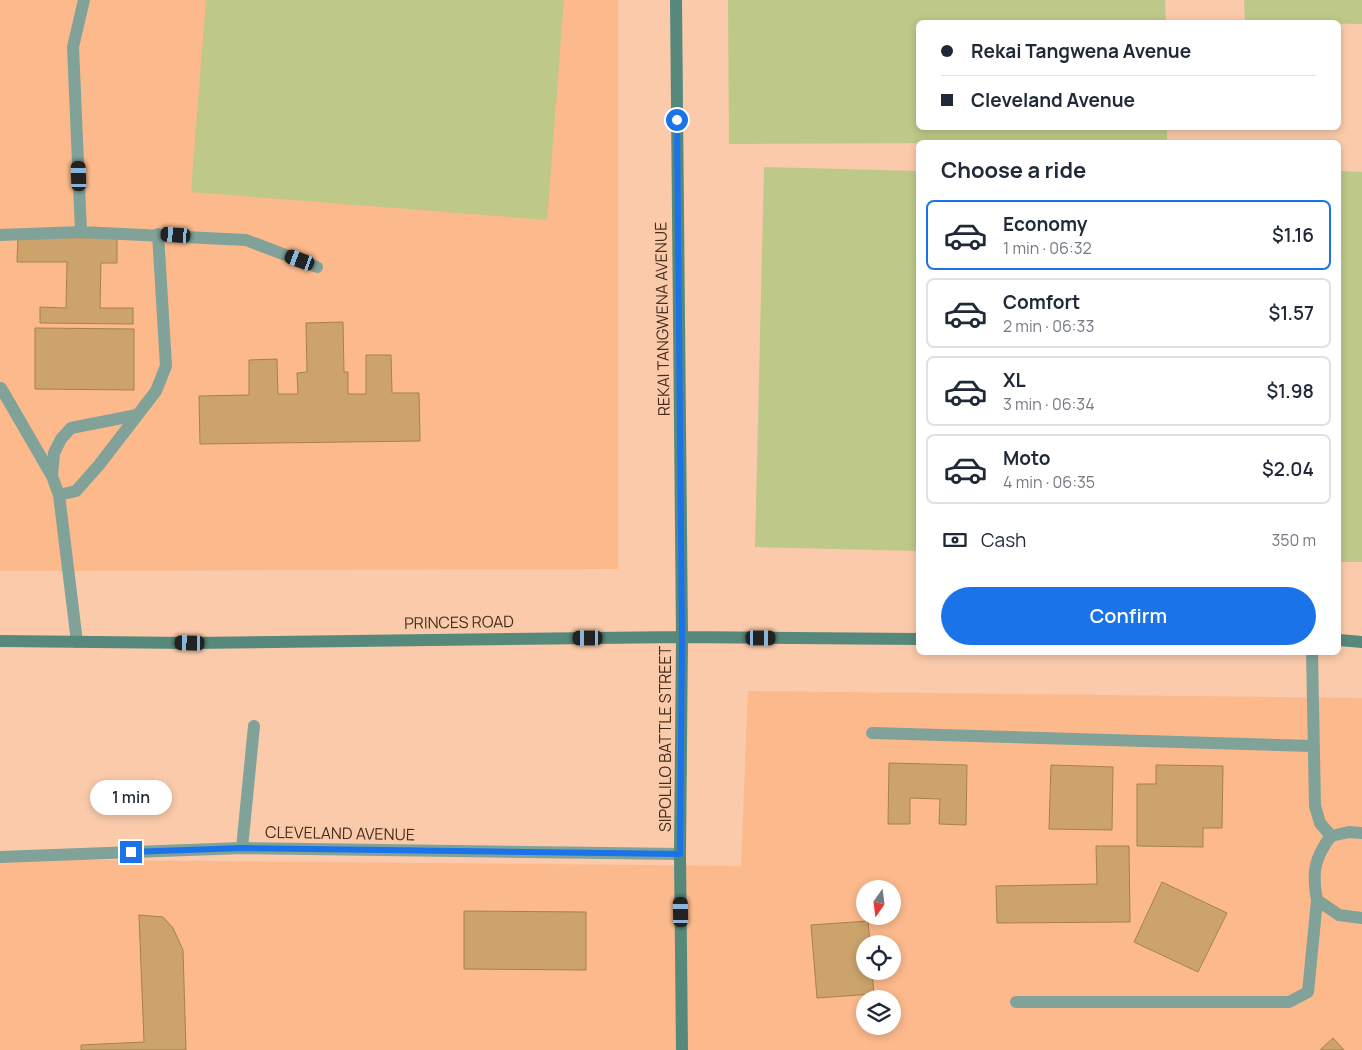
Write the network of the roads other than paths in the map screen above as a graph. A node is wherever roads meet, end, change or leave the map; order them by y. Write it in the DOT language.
graph roads {
  1 [pos="84,0"];
  2 [pos="676,0"];
  3 [pos="81,232"];
  4 [pos="158,234"];
  5 [pos="0,235"];
  6 [pos="318,267"];
  7 [pos="1,388"];
  8 [pos="137,415"];
  9 [pos="52,476"];
  10 [pos="59,495"];
  11 [pos="682,637"];
  12 [pos="916,639"];
  13 [pos="1341,640"];
  14 [pos="0,641"];
  15 [pos="77,642"];
  16 [pos="1362,642"];
  17 [pos="1312,655"];
  18 [pos="254,726"];
  19 [pos="872,733"];
  20 [pos="1313,746"];
  21 [pos="1362,833"];
  22 [pos="1330,836"];
  23 [pos="242,848"];
  24 [pos="680,854"];
  25 [pos="0,857"];
  26 [pos="1317,900"];
  27 [pos="1362,918"];
  28 [pos="1016,1002"];
  29 [pos="682,1050"];
  1 -- 3 [label="street"];
  2 -- 11 [label="main road, REKAI TANGWENA AVENUE"];
  3 -- 4 [label="street"];
  3 -- 5 [label="street"];
  4 -- 6 [label="street"];
  4 -- 8 [label="street"];
  7 -- 9 [label="street"];
  8 -- 9 [label="street"];
  8 -- 10 [label="street"];
  9 -- 10 [label="street"];
  10 -- 15 [label="street"];
  11 -- 12 [label="main road, PRINCES ROAD"];
  11 -- 15 [label="main road, PRINCES ROAD"];
  11 -- 24 [label="main road, SIPOLILO BATTLE STREET"];
  13 -- 16 [label="main road"];
  14 -- 15 [label="main road, PRINCES ROAD"];
  17 -- 20 [label="street"];
  18 -- 23 [label="street"];
  19 -- 20 [label="street"];
  20 -- 22 [label="street"];
  21 -- 22 [label="street"];
  22 -- 26 [label="street"];
  23 -- 24 [label="street, CLEVELAND AVENUE"];
  23 -- 25 [label="street, CLEVELAND AVENUE"];
  24 -- 29 [label="main road, SIPOLILO BATTLE STREET"];
  26 -- 27 [label="street"];
  26 -- 28 [label="street"];
}
